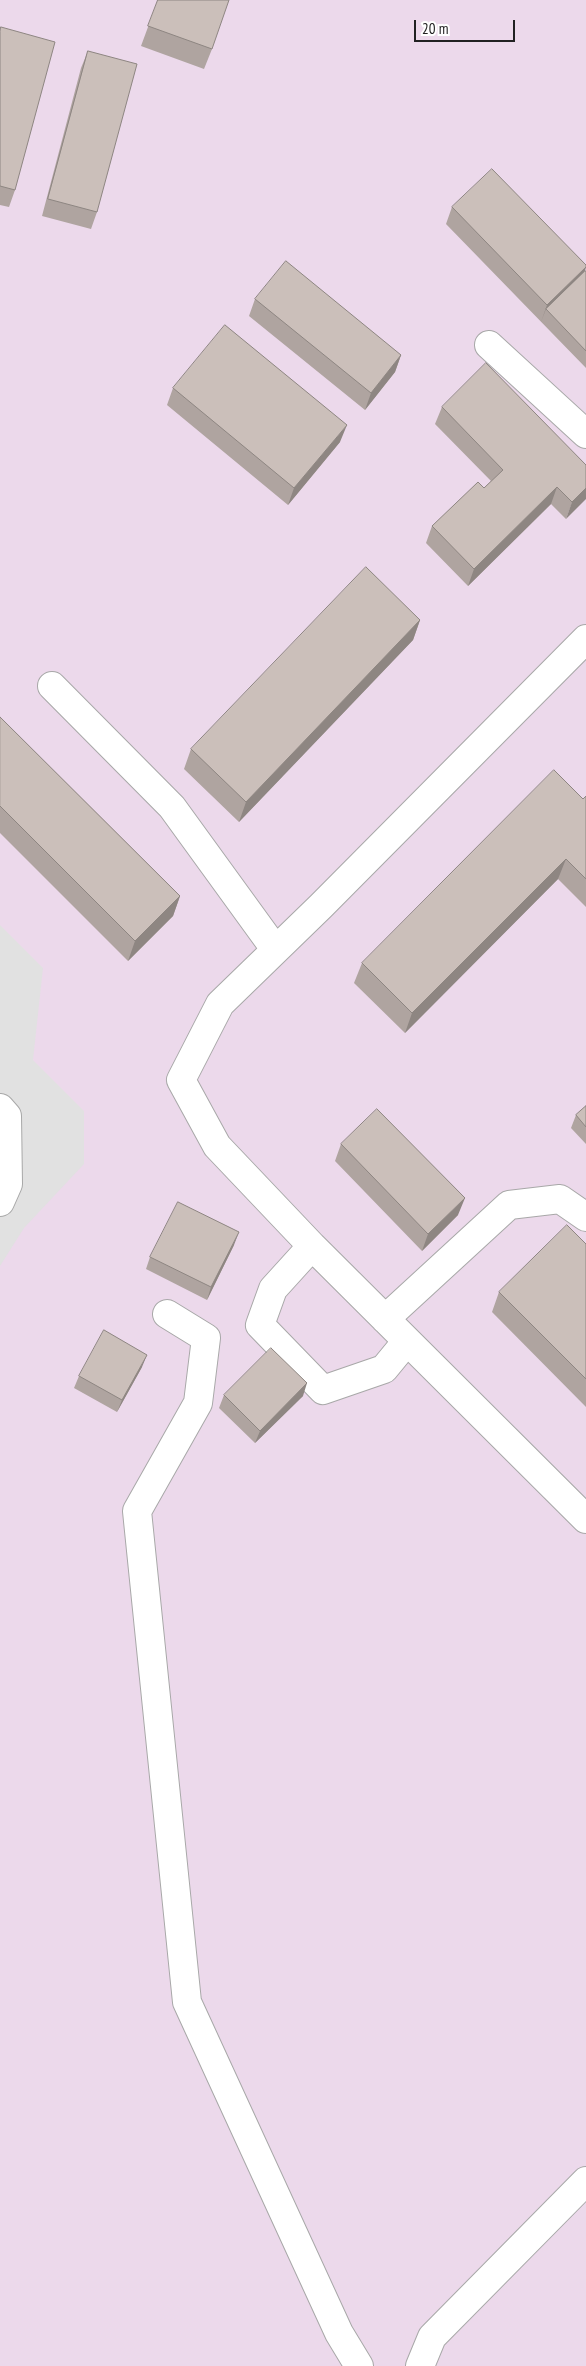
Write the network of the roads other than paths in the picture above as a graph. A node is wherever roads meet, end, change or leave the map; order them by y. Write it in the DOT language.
graph roads {
  1 [pos="489,345"];
  2 [pos="586,434"];
  3 [pos="586,639"];
  4 [pos="52,686"];
  5 [pos="276,949"];
  6 [pos="0,1108"];
  7 [pos="0,1202"];
  8 [pos="586,1217"];
  9 [pos="312,1246"];
  10 [pos="167,1314"];
  11 [pos="385,1319"];
  12 [pos="407,1341"];
  13 [pos="586,1519"];
  14 [pos="586,2180"];
  15 [pos="359,2366"];
  16 [pos="420,2366"];
  1 -- 2 [label="lane"];
  3 -- 5 [label="lane"];
  4 -- 5 [label="lane"];
  5 -- 9 [label="lane"];
  6 -- 7 [label="lane"];
  8 -- 11 [label="lane"];
  9 -- 11 [label="lane"];
  9 -- 12 [label="lane"];
  10 -- 15 [label="lane"];
  11 -- 12 [label="lane"];
  12 -- 13 [label="lane"];
  14 -- 16 [label="lane"];
}
